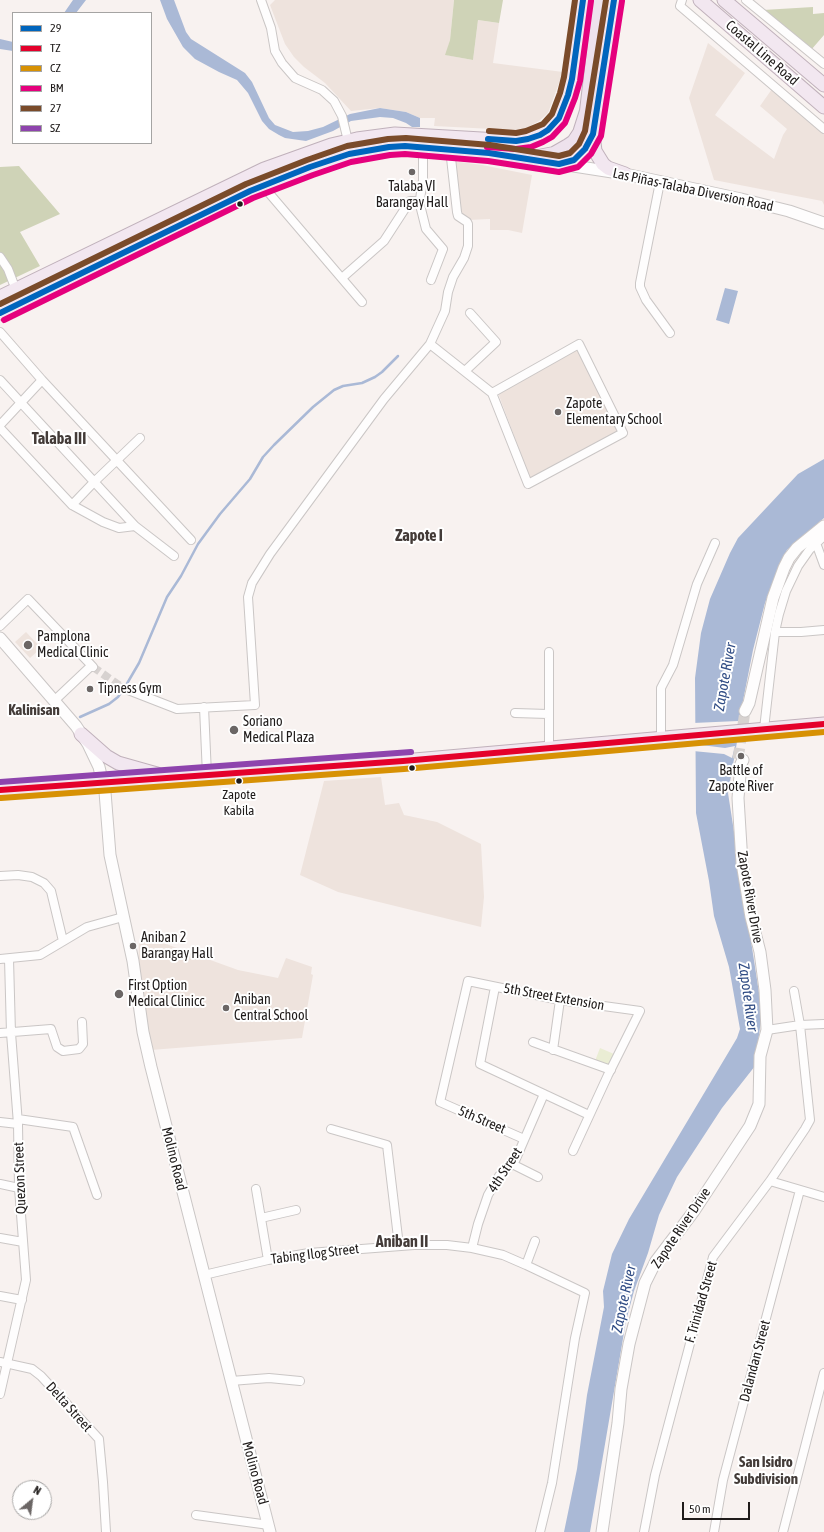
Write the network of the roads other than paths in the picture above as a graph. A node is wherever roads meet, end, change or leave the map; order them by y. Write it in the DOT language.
graph roads {
  1 [pos="261,0"];
  2 [pos="583,0"];
  3 [pos="614,0"];
  4 [pos="682,0"];
  5 [pos="700,0"];
  6 [pos="724,0"];
  7 [pos="746,0"];
  8 [pos="599,6"];
  9 [pos="824,64"];
  10 [pos="824,85"];
  11 [pos="824,107"];
  12 [pos="824,129"];
  13 [pos="593,134"];
  14 [pos="348,140"];
  15 [pos="423,147"];
  16 [pos="450,149"];
  17 [pos="517,157"];
  18 [pos="559,164"];
  19 [pos="625,174"];
  20 [pos="660,182"];
  21 [pos="263,186"];
  22 [pos="419,201"];
  23 [pos="824,223"];
  24 [pos="0,256"];
  25 [pos="342,278"];
  26 [pos="431,280"];
  27 [pos="16,290"];
  28 [pos="0,297"];
  29 [pos="362,302"];
  30 [pos="0,313"];
  31 [pos="470,313"];
  32 [pos="0,332"];
  33 [pos="670,333"];
  34 [pos="430,344"];
  35 [pos="465,370"];
  36 [pos="0,380"];
  37 [pos="42,380"];
  38 [pos="492,393"];
  39 [pos="20,403"];
  40 [pos="0,426"];
  41 [pos="140,438"];
  42 [pos="117,460"];
  43 [pos="94,482"];
  44 [pos="72,505"];
  45 [pos="135,526"];
  46 [pos="824,526"];
  47 [pos="824,536"];
  48 [pos="191,540"];
  49 [pos="715,543"];
  50 [pos="816,543"];
  51 [pos="174,556"];
  52 [pos="824,566"];
  53 [pos="0,626"];
  54 [pos="824,630"];
  55 [pos="775,632"];
  56 [pos="0,638"];
  57 [pos="549,652"];
  58 [pos="123,688"];
  59 [pos="55,700"];
  60 [pos="204,707"];
  61 [pos="748,708"];
  62 [pos="514,713"];
  63 [pos="548,714"];
  64 [pos="824,724"];
  65 [pos="764,730"];
  66 [pos="82,734"];
  67 [pos="661,737"];
  68 [pos="549,749"];
  69 [pos="741,761"];
  70 [pos="207,775"];
  71 [pos="173,777"];
  72 [pos="104,782"];
  73 [pos="0,790"];
  74 [pos="0,876"];
  75 [pos="123,917"];
  76 [pos="63,941"];
  77 [pos="4,959"];
  78 [pos="495,987"];
  79 [pos="794,991"];
  80 [pos="560,1000"];
  81 [pos="82,1022"];
  82 [pos="824,1024"];
  83 [pos="800,1025"];
  84 [pos="767,1030"];
  85 [pos="11,1032"];
  86 [pos="0,1033"];
  87 [pos="533,1042"];
  88 [pos="553,1050"];
  89 [pos="611,1070"];
  90 [pos="544,1094"];
  91 [pos="440,1102"];
  92 [pos="589,1115"];
  93 [pos="0,1122"];
  94 [pos="18,1122"];
  95 [pos="331,1129"];
  96 [pos="524,1139"];
  97 [pos="574,1151"];
  98 [pos="512,1164"];
  99 [pos="538,1177"];
  100 [pos="770,1181"];
  101 [pos="0,1184"];
  102 [pos="19,1188"];
  103 [pos="256,1189"];
  104 [pos="800,1190"];
  105 [pos="97,1195"];
  106 [pos="824,1196"];
  107 [pos="296,1210"];
  108 [pos="261,1218"];
  109 [pos="0,1238"];
  110 [pos="535,1241"];
  111 [pos="23,1242"];
  112 [pos="399,1246"];
  113 [pos="472,1248"];
  114 [pos="268,1260"];
  115 [pos="526,1265"];
  116 [pos="204,1275"];
  117 [pos="0,1296"];
  118 [pos="22,1300"];
  119 [pos="3,1362"];
  120 [pos="824,1373"];
  121 [pos="300,1380"];
  122 [pos="231,1381"];
  123 [pos="0,1394"];
  124 [pos="196,1515"];
  125 [pos="270,1528"];
  126 [pos="106,1532"];
  127 [pos="540,1532"];
  128 [pos="602,1532"];
  129 [pos="644,1532"];
  130 [pos="714,1532"];
  131 [pos="783,1532"];
  1 -- 14 [label="street"];
  2 -- 14 [label="highway"];
  3 -- 13 [label="highway"];
  4 -- 12 [label="street"];
  5 -- 11 [label="highway, Coastal Line Road"];
  6 -- 10 [label="highway, Coastal Line Road"];
  7 -- 9 [label="street"];
  8 -- 17 [label="highway"];
  13 -- 18 [label="highway"];
  13 -- 19 [label="highway"];
  14 -- 27 [label="highway"];
  15 -- 16 [label="highway"];
  15 -- 21 [label="highway"];
  15 -- 22 [label="street"];
  16 -- 17 [label="highway"];
  16 -- 34 [label="street"];
  17 -- 18 [label="highway"];
  18 -- 19 [label="main road, Las Piñas-Talaba Diversion Road"];
  19 -- 20 [label="main road, Las Piñas-Talaba Diversion Road"];
  20 -- 23 [label="main road, Las Piñas-Talaba Diversion Road"];
  20 -- 33 [label="street"];
  21 -- 25 [label="street"];
  21 -- 30 [label="highway"];
  22 -- 25 [label="street"];
  22 -- 26 [label="street"];
  24 -- 27 [label="street"];
  25 -- 29 [label="street"];
  27 -- 28 [label="highway"];
  31 -- 35 [label="street"];
  32 -- 37 [label="street"];
  34 -- 35 [label="street"];
  34 -- 60 [label="street"];
  35 -- 38 [label="street"];
  36 -- 39 [label="street"];
  37 -- 39 [label="street"];
  37 -- 42 [label="street"];
  38 -- 38 [label="street"];
  39 -- 40 [label="street"];
  39 -- 43 [label="street"];
  40 -- 44 [label="street"];
  41 -- 42 [label="street"];
  42 -- 43 [label="street"];
  42 -- 48 [label="street"];
  43 -- 44 [label="street"];
  43 -- 45 [label="street"];
  44 -- 45 [label="street"];
  45 -- 51 [label="street"];
  46 -- 61 [label="main road"];
  47 -- 50 [label="street"];
  49 -- 67 [label="street"];
  50 -- 52 [label="street"];
  50 -- 55 [label="street"];
  53 -- 59 [label="street"];
  54 -- 55 [label="street"];
  55 -- 65 [label="street"];
  56 -- 59 [label="main road, Molino Road"];
  57 -- 63 [label="street"];
  58 -- 60 [label="street"];
  59 -- 66 [label="main road, Molino Road"];
  60 -- 70 [label="street"];
  62 -- 63 [label="street"];
  63 -- 68 [label="street"];
  64 -- 65 [label="highway"];
  65 -- 67 [label="highway"];
  66 -- 71 [label="highway"];
  66 -- 72 [label="main road, Molino Road"];
  67 -- 68 [label="highway"];
  68 -- 70 [label="highway"];
  69 -- 84 [label="main road, Zapote River Drive"];
  70 -- 71 [label="highway"];
  71 -- 72 [label="highway"];
  72 -- 73 [label="highway"];
  72 -- 75 [label="main road, Molino Road"];
  74 -- 76 [label="street"];
  75 -- 76 [label="street"];
  75 -- 116 [label="main road, Molino Road"];
  76 -- 77 [label="street"];
  77 -- 85 [label="street, Quezon Street"];
  78 -- 80 [label="street, 5th Street Extension"];
  78 -- 90 [label="street"];
  78 -- 91 [label="street, 5th Street Extension"];
  79 -- 83 [label="street, F. Trinidad Street"];
  80 -- 88 [label="street"];
  80 -- 89 [label="street, 5th Street Extension"];
  81 -- 85 [label="street"];
  82 -- 83 [label="street"];
  83 -- 84 [label="street"];
  83 -- 100 [label="street, F. Trinidad Street"];
  84 -- 128 [label="main road, Zapote River Drive"];
  85 -- 86 [label="street"];
  85 -- 94 [label="street, Quezon Street"];
  87 -- 88 [label="street"];
  88 -- 89 [label="street"];
  89 -- 92 [label="street"];
  90 -- 92 [label="street"];
  90 -- 96 [label="street, 4th Street"];
  91 -- 96 [label="street, 5th Street"];
  92 -- 97 [label="street"];
  93 -- 94 [label="street"];
  94 -- 102 [label="street, Quezon Street"];
  94 -- 105 [label="street"];
  95 -- 112 [label="street"];
  96 -- 98 [label="street, 4th Street"];
  98 -- 99 [label="street"];
  98 -- 113 [label="street, 4th Street"];
  100 -- 104 [label="street"];
  100 -- 129 [label="street, F. Trinidad Street"];
  101 -- 102 [label="street"];
  102 -- 111 [label="street, Quezon Street"];
  103 -- 108 [label="street"];
  104 -- 106 [label="street"];
  104 -- 130 [label="street, Dalandan Street"];
  107 -- 108 [label="street"];
  108 -- 114 [label="street"];
  109 -- 111 [label="street"];
  110 -- 115 [label="street"];
  111 -- 118 [label="street, Quezon Street"];
  112 -- 113 [label="street, Tabing Ilog Street"];
  112 -- 114 [label="street, Tabing Ilog Street"];
  113 -- 115 [label="street, Tabing Ilog Street"];
  114 -- 116 [label="street, Tabing Ilog Street"];
  115 -- 127 [label="street, Tabing Ilog Street"];
  116 -- 122 [label="main road, Molino Road"];
  117 -- 118 [label="street"];
  118 -- 119 [label="street, Quezon Street"];
  119 -- 123 [label="street, Quezon Street"];
  119 -- 126 [label="street, Delta Street"];
  120 -- 131 [label="street"];
  121 -- 122 [label="street"];
  122 -- 125 [label="main road, Molino Road"];
  124 -- 125 [label="street"];
}
